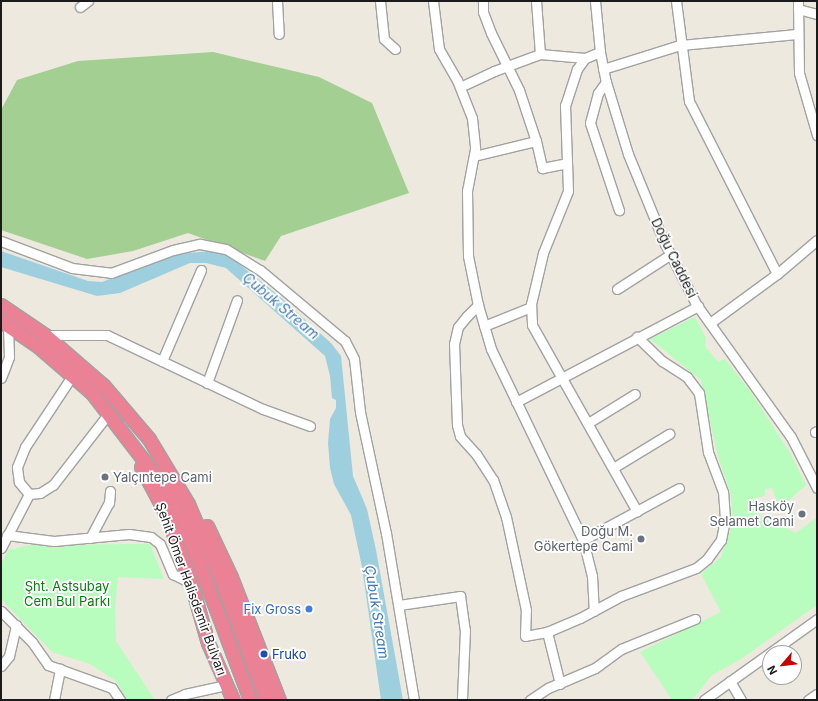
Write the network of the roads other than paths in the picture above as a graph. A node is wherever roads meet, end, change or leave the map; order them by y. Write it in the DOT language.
graph roads {
  1 [pos="277,1"];
  2 [pos="380,1"];
  3 [pos="433,1"];
  4 [pos="483,1"];
  5 [pos="536,1"];
  6 [pos="595,1"];
  7 [pos="676,1"];
  8 [pos="798,5"];
  9 [pos="817,14"];
  10 [pos="278,34"];
  11 [pos="797,34"];
  12 [pos="680,45"];
  13 [pos="395,49"];
  14 [pos="600,52"];
  15 [pos="540,54"];
  16 [pos="585,58"];
  17 [pos="509,67"];
  18 [pos="603,69"];
  19 [pos="606,82"];
  20 [pos="460,87"];
  21 [pos="817,135"];
  22 [pos="536,142"];
  23 [pos="474,156"];
  24 [pos="568,163"];
  25 [pos="619,210"];
  26 [pos="817,240"];
  27 [pos="1,241"];
  28 [pos="671,254"];
  29 [pos="201,270"];
  30 [pos="777,274"];
  31 [pos="618,289"];
  32 [pos="237,300"];
  33 [pos="1,305"];
  34 [pos="478,305"];
  35 [pos="698,306"];
  36 [pos="532,307"];
  37 [pos="710,322"];
  38 [pos="4,323"];
  39 [pos="484,326"];
  40 [pos="46,336"];
  41 [pos="637,337"];
  42 [pos="162,361"];
  43 [pos="72,376"];
  44 [pos="562,376"];
  45 [pos="1,378"];
  46 [pos="207,383"];
  47 [pos="636,394"];
  48 [pos="516,402"];
  49 [pos="108,414"];
  50 [pos="588,423"];
  51 [pos="310,426"];
  52 [pos="669,434"];
  53 [pos="125,437"];
  54 [pos="149,439"];
  55 [pos="613,468"];
  56 [pos="680,488"];
  57 [pos="817,488"];
  58 [pos="110,491"];
  59 [pos="29,494"];
  60 [pos="637,511"];
  61 [pos="7,535"];
  62 [pos="90,538"];
  63 [pos="584,540"];
  64 [pos="1,548"];
  65 [pos="191,583"];
  66 [pos="399,605"];
  67 [pos="1,611"];
  68 [pos="594,611"];
  69 [pos="696,619"];
  70 [pos="817,619"];
  71 [pos="16,625"];
  72 [pos="547,632"];
  73 [pos="1,666"];
  74 [pos="60,669"];
  75 [pos="730,682"];
  76 [pos="560,684"];
  77 [pos="226,685"];
  78 [pos="817,694"];
  79 [pos="54,700"];
  80 [pos="120,700"];
  81 [pos="171,700"];
  82 [pos="233,700"];
  83 [pos="250,700"];
  84 [pos="275,700"];
  85 [pos="414,700"];
  86 [pos="462,700"];
  87 [pos="530,700"];
  88 [pos="704,700"];
  89 [pos="741,700"];
  90 [pos="808,700"];
  1 -- 10 [label="street"];
  2 -- 13 [label="street"];
  3 -- 20 [label="street"];
  4 -- 17 [label="street"];
  5 -- 15 [label="street"];
  6 -- 14 [label="street, Doğu Caddesi"];
  7 -- 12 [label="street"];
  8 -- 9 [label="street"];
  8 -- 11 [label="street"];
  11 -- 12 [label="street"];
  11 -- 21 [label="street"];
  12 -- 18 [label="street"];
  12 -- 30 [label="street"];
  14 -- 16 [label="street"];
  14 -- 18 [label="street, Doğu Caddesi"];
  15 -- 16 [label="street"];
  15 -- 17 [label="street"];
  16 -- 24 [label="street"];
  17 -- 20 [label="street"];
  17 -- 22 [label="street"];
  18 -- 19 [label="street, Doğu Caddesi"];
  19 -- 25 [label="street"];
  19 -- 28 [label="street, Doğu Caddesi"];
  20 -- 23 [label="street"];
  22 -- 23 [label="street"];
  22 -- 24 [label="street"];
  23 -- 34 [label="street"];
  24 -- 36 [label="street"];
  26 -- 30 [label="street"];
  27 -- 66 [label="street"];
  28 -- 31 [label="street"];
  28 -- 35 [label="street, Doğu Caddesi"];
  29 -- 42 [label="street"];
  30 -- 37 [label="street"];
  32 -- 46 [label="street"];
  33 -- 40 [label="highway, Şehit Ömer Halisdemir Bulvarı"];
  34 -- 39 [label="street"];
  34 -- 72 [label="street"];
  35 -- 37 [label="street, Doğu Caddesi"];
  35 -- 41 [label="street"];
  36 -- 39 [label="street"];
  36 -- 44 [label="street"];
  37 -- 57 [label="street, Doğu Caddesi"];
  38 -- 43 [label="highway, Şehit Ömer Halisdemir Bulvarı"];
  38 -- 45 [label="street"];
  39 -- 48 [label="street"];
  40 -- 42 [label="street"];
  40 -- 54 [label="highway, Şehit Ömer Halisdemir Bulvarı"];
  41 -- 44 [label="street"];
  41 -- 68 [label="street"];
  42 -- 46 [label="street"];
  43 -- 49 [label="highway, Şehit Ömer Halisdemir Bulvarı"];
  43 -- 59 [label="street"];
  44 -- 48 [label="street"];
  44 -- 50 [label="street"];
  46 -- 51 [label="street"];
  47 -- 50 [label="street"];
  48 -- 63 [label="street"];
  49 -- 53 [label="highway, Şehit Ömer Halisdemir Bulvarı"];
  49 -- 59 [label="street"];
  50 -- 55 [label="street"];
  52 -- 55 [label="street"];
  53 -- 65 [label="highway, Şehit Ömer Halisdemir Bulvarı"];
  53 -- 83 [label="highway, Şehit Ömer Halisdemir Bulvarı"];
  54 -- 84 [label="highway, Şehit Ömer Halisdemir Bulvarı"];
  54 -- 84 [label="highway, Şehit Ömer Halisdemir Bulvarı"];
  55 -- 60 [label="street"];
  56 -- 60 [label="street"];
  58 -- 62 [label="street"];
  59 -- 61 [label="street"];
  60 -- 63 [label="street"];
  61 -- 62 [label="street"];
  61 -- 64 [label="street"];
  62 -- 65 [label="street"];
  63 -- 68 [label="street"];
  65 -- 77 [label="highway, Şehit Ömer Halisdemir Bulvarı"];
  66 -- 85 [label="street"];
  66 -- 86 [label="street"];
  67 -- 71 [label="street"];
  68 -- 72 [label="street"];
  69 -- 76 [label="street"];
  70 -- 75 [label="street"];
  71 -- 73 [label="street"];
  71 -- 74 [label="street"];
  72 -- 76 [label="street"];
  74 -- 79 [label="street"];
  74 -- 80 [label="street"];
  75 -- 88 [label="street"];
  75 -- 89 [label="street"];
  76 -- 87 [label="street"];
  77 -- 81 [label="street"];
  77 -- 82 [label="highway, Şehit Ömer Halisdemir Bulvarı"];
  78 -- 90 [label="street"];
}
